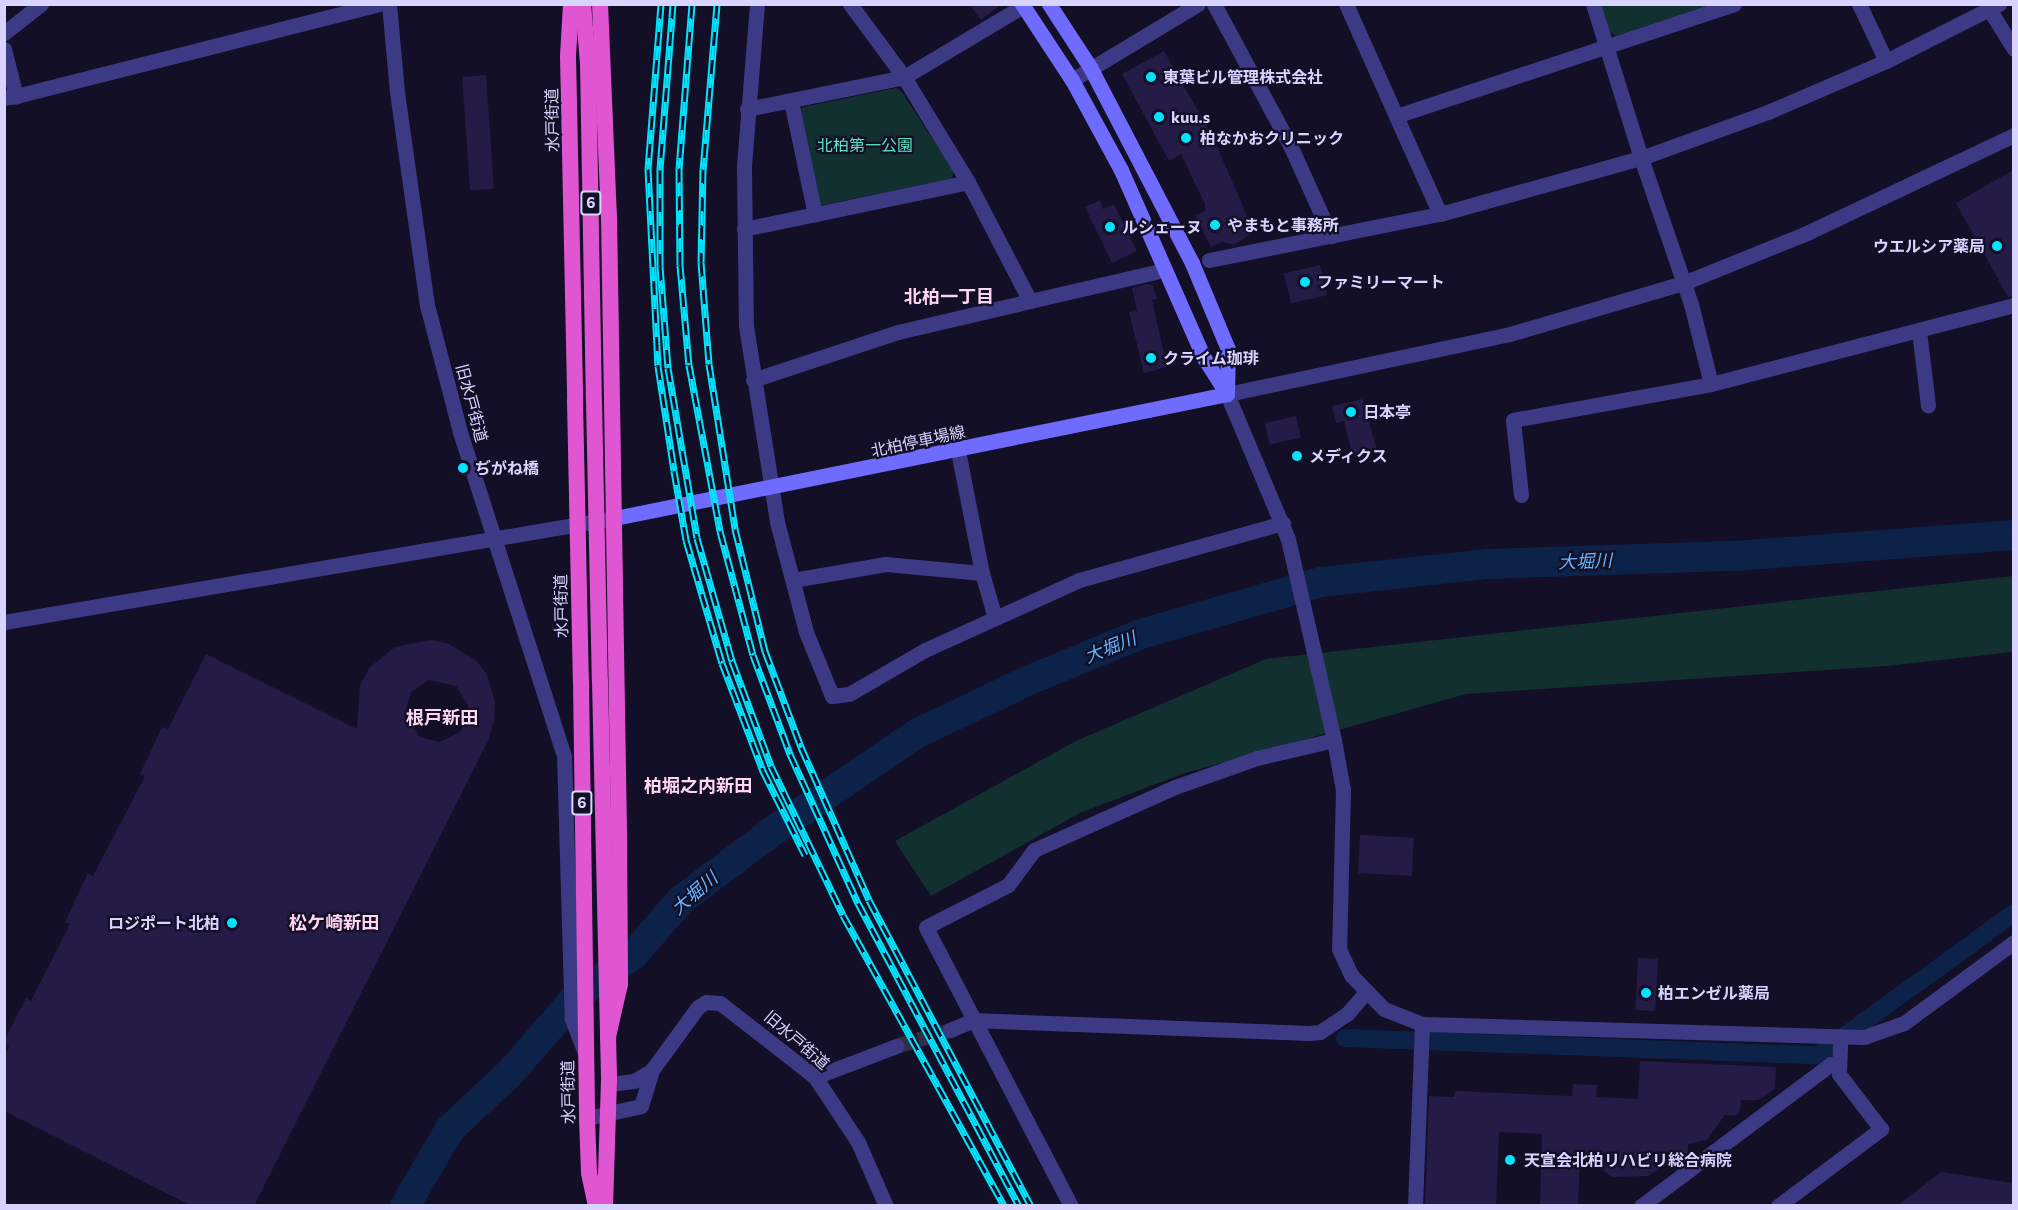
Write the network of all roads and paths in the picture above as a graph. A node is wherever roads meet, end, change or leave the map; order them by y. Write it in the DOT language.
graph roads {
  1 [pos="41,4"];
  2 [pos="379,4"];
  3 [pos="389,4"];
  4 [pos="571,4"];
  5 [pos="583,4"];
  6 [pos="600,4"];
  7 [pos="757,4"];
  8 [pos="850,4"];
  9 [pos="1049,4"];
  10 [pos="1198,4"];
  11 [pos="1214,4"];
  12 [pos="1346,4"];
  13 [pos="1593,4"];
  14 [pos="1734,4"];
  15 [pos="1859,4"];
  16 [pos="1023,5"];
  17 [pos="1991,6"];
  18 [pos="4,33"];
  19 [pos="1606,46"];
  20 [pos="4,49"];
  21 [pos="2013,50"];
  22 [pos="1886,61"];
  23 [pos="1090,67"];
  24 [pos="904,77"];
  25 [pos="1072,80"];
  26 [pos="10,97"];
  27 [pos="791,101"];
  28 [pos="747,109"];
  29 [pos="1396,116"];
  30 [pos="2013,135"];
  31 [pos="1641,158"];
  32 [pos="968,182"];
  33 [pos="1440,214"];
  34 [pos="815,215"];
  35 [pos="744,229"];
  36 [pos="1331,236"];
  37 [pos="1209,260"];
  38 [pos="1156,272"];
  39 [pos="1683,283"];
  40 [pos="1030,301"];
  41 [pos="2013,307"];
  42 [pos="1919,331"];
  43 [pos="753,380"];
  44 [pos="1711,384"];
  45 [pos="1227,394"];
  46 [pos="1928,405"];
  47 [pos="958,451"];
  48 [pos="772,489"];
  49 [pos="1521,495"];
  50 [pos="615,518"];
  51 [pos="1283,523"];
  52 [pos="494,537"];
  53 [pos="982,573"];
  54 [pos="793,580"];
  55 [pos="995,618"];
  56 [pos="4,622"];
  57 [pos="1334,740"];
  58 [pos="2013,942"];
  59 [pos="1365,993"];
  60 [pos="973,1020"];
  61 [pos="1422,1024"];
  62 [pos="950,1030"];
  63 [pos="608,1037"];
  64 [pos="1840,1038"];
  65 [pos="896,1046"];
  66 [pos="585,1054"];
  67 [pos="1839,1064"];
  68 [pos="652,1070"];
  69 [pos="815,1077"];
  70 [pos="609,1082"];
  71 [pos="587,1109"];
  72 [pos="609,1116"];
  73 [pos="596,1206"];
  74 [pos="605,1206"];
  75 [pos="886,1206"];
  76 [pos="1071,1206"];
  77 [pos="1415,1206"];
  78 [pos="1641,1206"];
  79 [pos="1778,1206"];
  1 -- 18 [label="street"];
  2 -- 26 [label="street"];
  3 -- 52 [label="street, 旧水戸街道"];
  4 -- 66 [label="highway, 水戸街道 / 6, bridge"];
  5 -- 63 [label="highway, 6, bridge"];
  6 -- 50 [label="highway"];
  7 -- 28 [label="street"];
  8 -- 24 [label="street"];
  9 -- 23 [label="main road"];
  10 -- 23 [label="street"];
  11 -- 36 [label="street"];
  12 -- 29 [label="street"];
  13 -- 19 [label="street"];
  14 -- 19 [label="street"];
  15 -- 22 [label="street"];
  16 -- 24 [label="street"];
  16 -- 25 [label="main road"];
  17 -- 21 [label="street"];
  17 -- 22 [label="street"];
  19 -- 29 [label="street"];
  19 -- 31 [label="street"];
  20 -- 26 [label="street"];
  22 -- 31 [label="street"];
  23 -- 25 [label="street"];
  23 -- 45 [label="main road"];
  24 -- 27 [label="street"];
  24 -- 32 [label="street"];
  25 -- 45 [label="main road"];
  27 -- 28 [label="street"];
  27 -- 34 [label="street"];
  28 -- 35 [label="street"];
  29 -- 33 [label="street"];
  30 -- 39 [label="street"];
  31 -- 33 [label="street"];
  31 -- 39 [label="street"];
  32 -- 34 [label="street"];
  32 -- 40 [label="street"];
  33 -- 36 [label="street"];
  34 -- 35 [label="street"];
  35 -- 43 [label="street"];
  36 -- 37 [label="street"];
  38 -- 40 [label="street"];
  39 -- 44 [label="street"];
  39 -- 45 [label="street"];
  40 -- 43 [label="street"];
  41 -- 42 [label="street"];
  42 -- 44 [label="street"];
  42 -- 46 [label="street"];
  43 -- 48 [label="street"];
  44 -- 49 [label="street"];
  45 -- 47 [label="main road, 北柏停車場線"];
  45 -- 51 [label="street"];
  47 -- 48 [label="main road, 北柏停車場線"];
  47 -- 53 [label="street"];
  48 -- 50 [label="main road, 北柏停車場線"];
  48 -- 54 [label="street"];
  50 -- 52 [label="street"];
  50 -- 63 [label="highway"];
  51 -- 55 [label="street"];
  51 -- 57 [label="street"];
  52 -- 56 [label="street"];
  52 -- 66 [label="street, 旧水戸街道"];
  53 -- 54 [label="street"];
  53 -- 55 [label="street"];
  54 -- 55 [label="street"];
  57 -- 59 [label="street"];
  57 -- 60 [label="street"];
  58 -- 64 [label="street"];
  59 -- 60 [label="street"];
  59 -- 61 [label="street"];
  60 -- 62 [label="street"];
  60 -- 76 [label="street"];
  61 -- 64 [label="street"];
  61 -- 77 [label="street"];
  63 -- 70 [label="highway, 6"];
  64 -- 67 [label="street"];
  65 -- 69 [label="street"];
  66 -- 71 [label="highway, 水戸街道 / 6"];
  67 -- 78 [label="street"];
  67 -- 79 [label="street"];
  68 -- 69 [label="street, 旧水戸街道"];
  68 -- 70 [label="street, 旧水戸街道"];
  68 -- 72 [label="street, 旧水戸街道"];
  69 -- 75 [label="street, 旧水戸街道"];
  70 -- 72 [label="highway, 6"];
  71 -- 72 [label="street, 旧水戸街道"];
  71 -- 73 [label="highway, 水戸街道 / 6"];
  72 -- 74 [label="highway, 6"];
}
